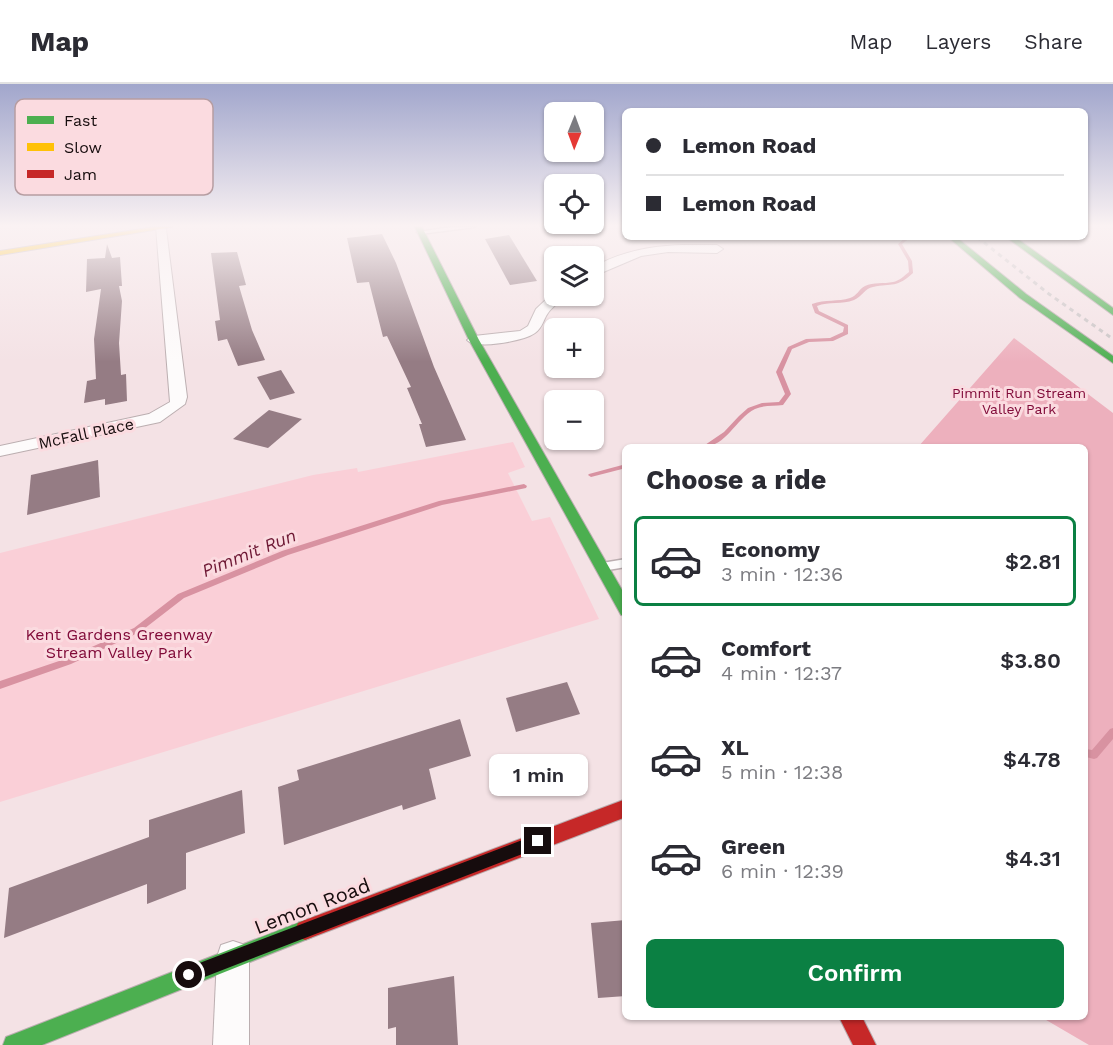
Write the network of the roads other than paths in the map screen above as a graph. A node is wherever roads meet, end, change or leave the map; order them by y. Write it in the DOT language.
graph roads {
  1 [pos="168,272"];
  2 [pos="440,272"];
  3 [pos="994,272"];
  4 [pos="1055,272"];
  5 [pos="547,306"];
  6 [pos="1113,312"];
  7 [pos="474,340"];
  8 [pos="1113,360"];
  9 [pos="0,451"];
  10 [pos="622,564"];
  11 [pos="600,568"];
  12 [pos="622,604"];
  13 [pos="622,810"];
  14 [pos="232,957"];
  15 [pos="852,1020"];
  16 [pos="14,1045"];
  17 [pos="231,1045"];
  18 [pos="866,1045"];
  1 -- 9 [label="street, McFall Place"];
  2 -- 7 [label="main road"];
  3 -- 8 [label="main road"];
  4 -- 6 [label="main road"];
  5 -- 7 [label="street"];
  7 -- 11 [label="main road"];
  10 -- 11 [label="lane"];
  11 -- 12 [label="main road"];
  13 -- 14 [label="main road, Lemon Road"];
  14 -- 16 [label="main road, Lemon Road"];
  14 -- 17 [label="street"];
  15 -- 18 [label="main road"];
}
